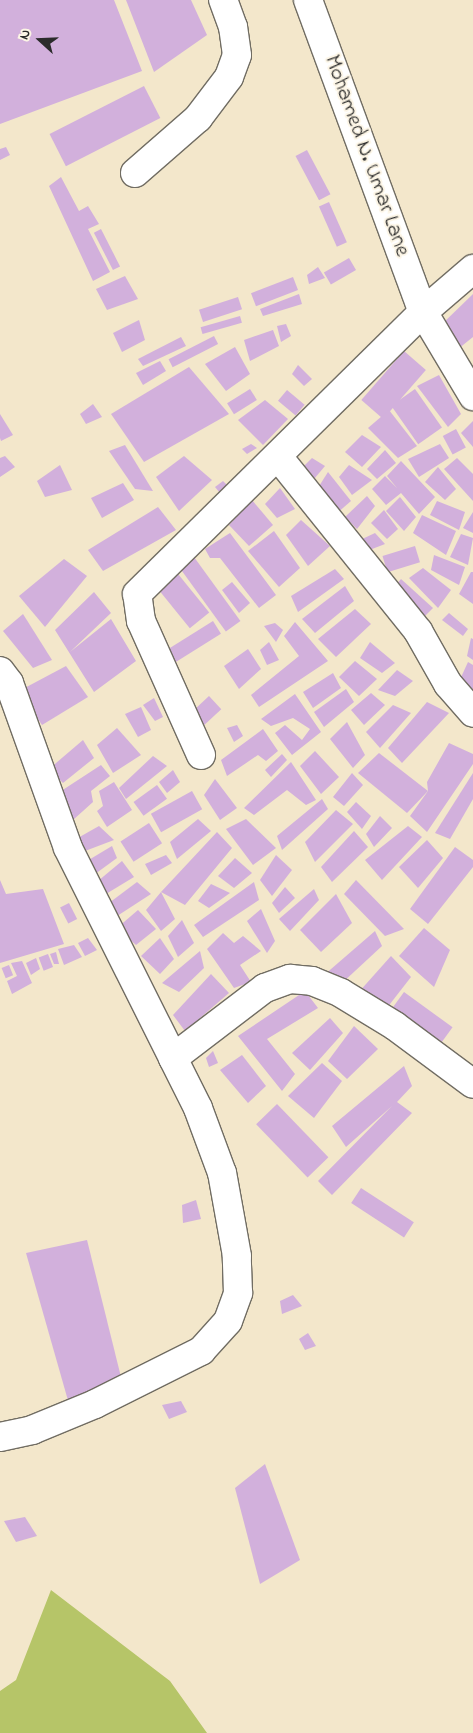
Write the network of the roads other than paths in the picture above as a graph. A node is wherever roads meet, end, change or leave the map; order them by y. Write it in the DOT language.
graph roads {
  1 [pos="223,0"];
  2 [pos="308,0"];
  3 [pos="135,173"];
  4 [pos="473,269"];
  5 [pos="423,312"];
  6 [pos="473,396"];
  7 [pos="279,458"];
  8 [pos="0,671"];
  9 [pos="473,713"];
  10 [pos="201,756"];
  11 [pos="173,1058"];
  12 [pos="473,1084"];
  13 [pos="0,1437"];
  1 -- 3 [label="street"];
  2 -- 5 [label="street, Mohamed N. Umar Lane"];
  4 -- 5 [label="street"];
  5 -- 6 [label="street, Mohamed N. Umar Lane"];
  5 -- 7 [label="street"];
  7 -- 9 [label="street"];
  7 -- 10 [label="street"];
  8 -- 11 [label="street"];
  11 -- 12 [label="street"];
  11 -- 13 [label="street"];
}
